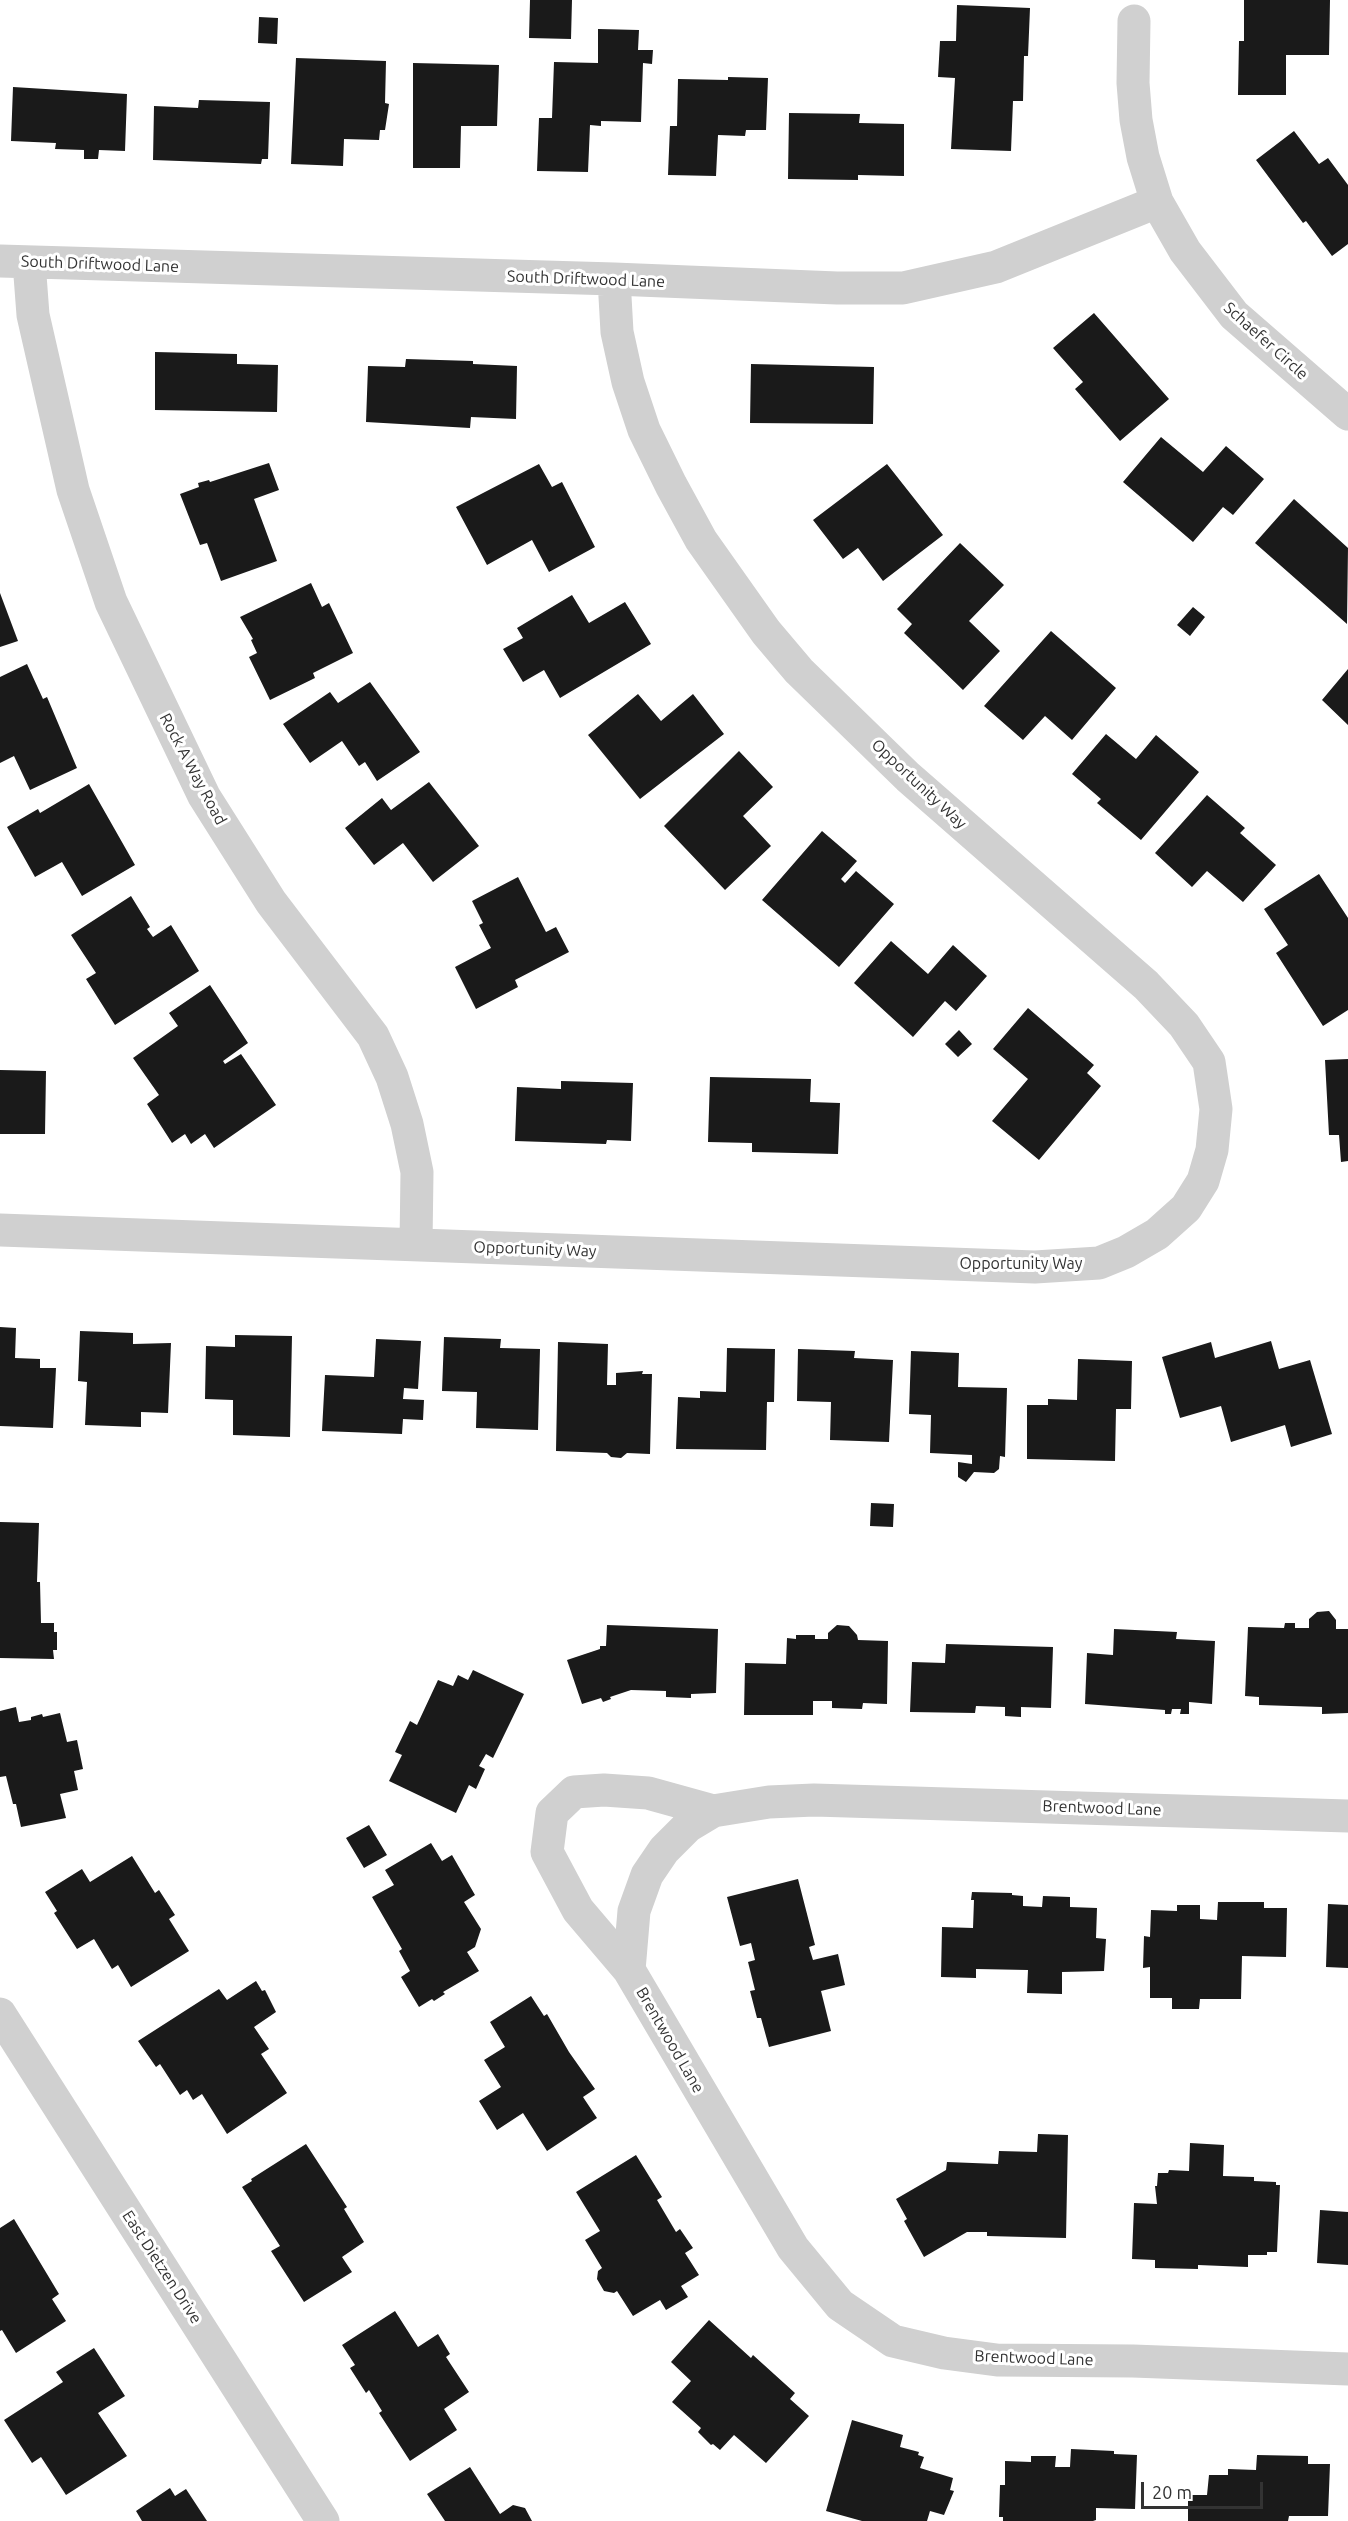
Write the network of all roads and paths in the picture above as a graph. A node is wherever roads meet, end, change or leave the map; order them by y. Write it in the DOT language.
graph roads {
  1 [pos="1134,21"];
  2 [pos="1157,202"];
  3 [pos="14,262"];
  4 [pos="614,279"];
  5 [pos="1348,414"];
  6 [pos="0,1230"];
  7 [pos="416,1244"];
  8 [pos="712,1811"];
  9 [pos="1348,1816"];
  10 [pos="629,1970"];
  11 [pos="0,2014"];
  12 [pos="1348,2370"];
  13 [pos="323,2521"];
  1 -- 2 [label="street, Schaefer Circle"];
  2 -- 4 [label="street, South Driftwood Lane"];
  2 -- 5 [label="street, Schaefer Circle"];
  3 -- 4 [label="street, South Driftwood Lane"];
  3 -- 7 [label="street, Rock A Way Road"];
  4 -- 7 [label="street, Opportunity Way"];
  6 -- 7 [label="street, Opportunity Way"];
  8 -- 9 [label="street, Brentwood Lane"];
  8 -- 10 [label="street, Brentwood Lane"];
  8 -- 10 [label="street, Brentwood Lane"];
  10 -- 12 [label="street, Brentwood Lane"];
  11 -- 13 [label="street, East Dietzen Drive"];
}
